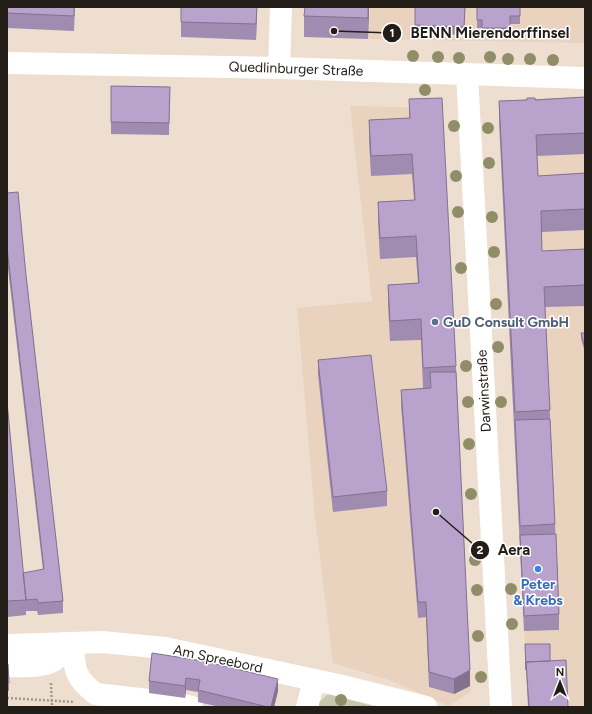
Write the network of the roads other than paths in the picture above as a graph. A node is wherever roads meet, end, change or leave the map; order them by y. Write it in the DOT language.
graph roads {
  1 [pos="281,7"];
  2 [pos="7,64"];
  3 [pos="279,68"];
  4 [pos="467,74"];
  5 [pos="585,78"];
  6 [pos="68,643"];
  7 [pos="7,645"];
  8 [pos="7,666"];
  9 [pos="314,680"];
  10 [pos="192,707"];
  11 [pos="307,707"];
  12 [pos="426,707"];
  13 [pos="501,707"];
  1 -- 3 [label="street"];
  2 -- 3 [label="street, Quedlinburger Straße"];
  3 -- 4 [label="street, Quedlinburger Straße"];
  4 -- 5 [label="street, Quedlinburger Straße"];
  4 -- 13 [label="street, Darwinstraße"];
  6 -- 7 [label="street, Am Spreebord"];
  6 -- 8 [label="street"];
  6 -- 9 [label="street, Am Spreebord"];
  6 -- 10 [label="street"];
  9 -- 11 [label="street"];
  9 -- 12 [label="street, Am Spreebord"];
}
